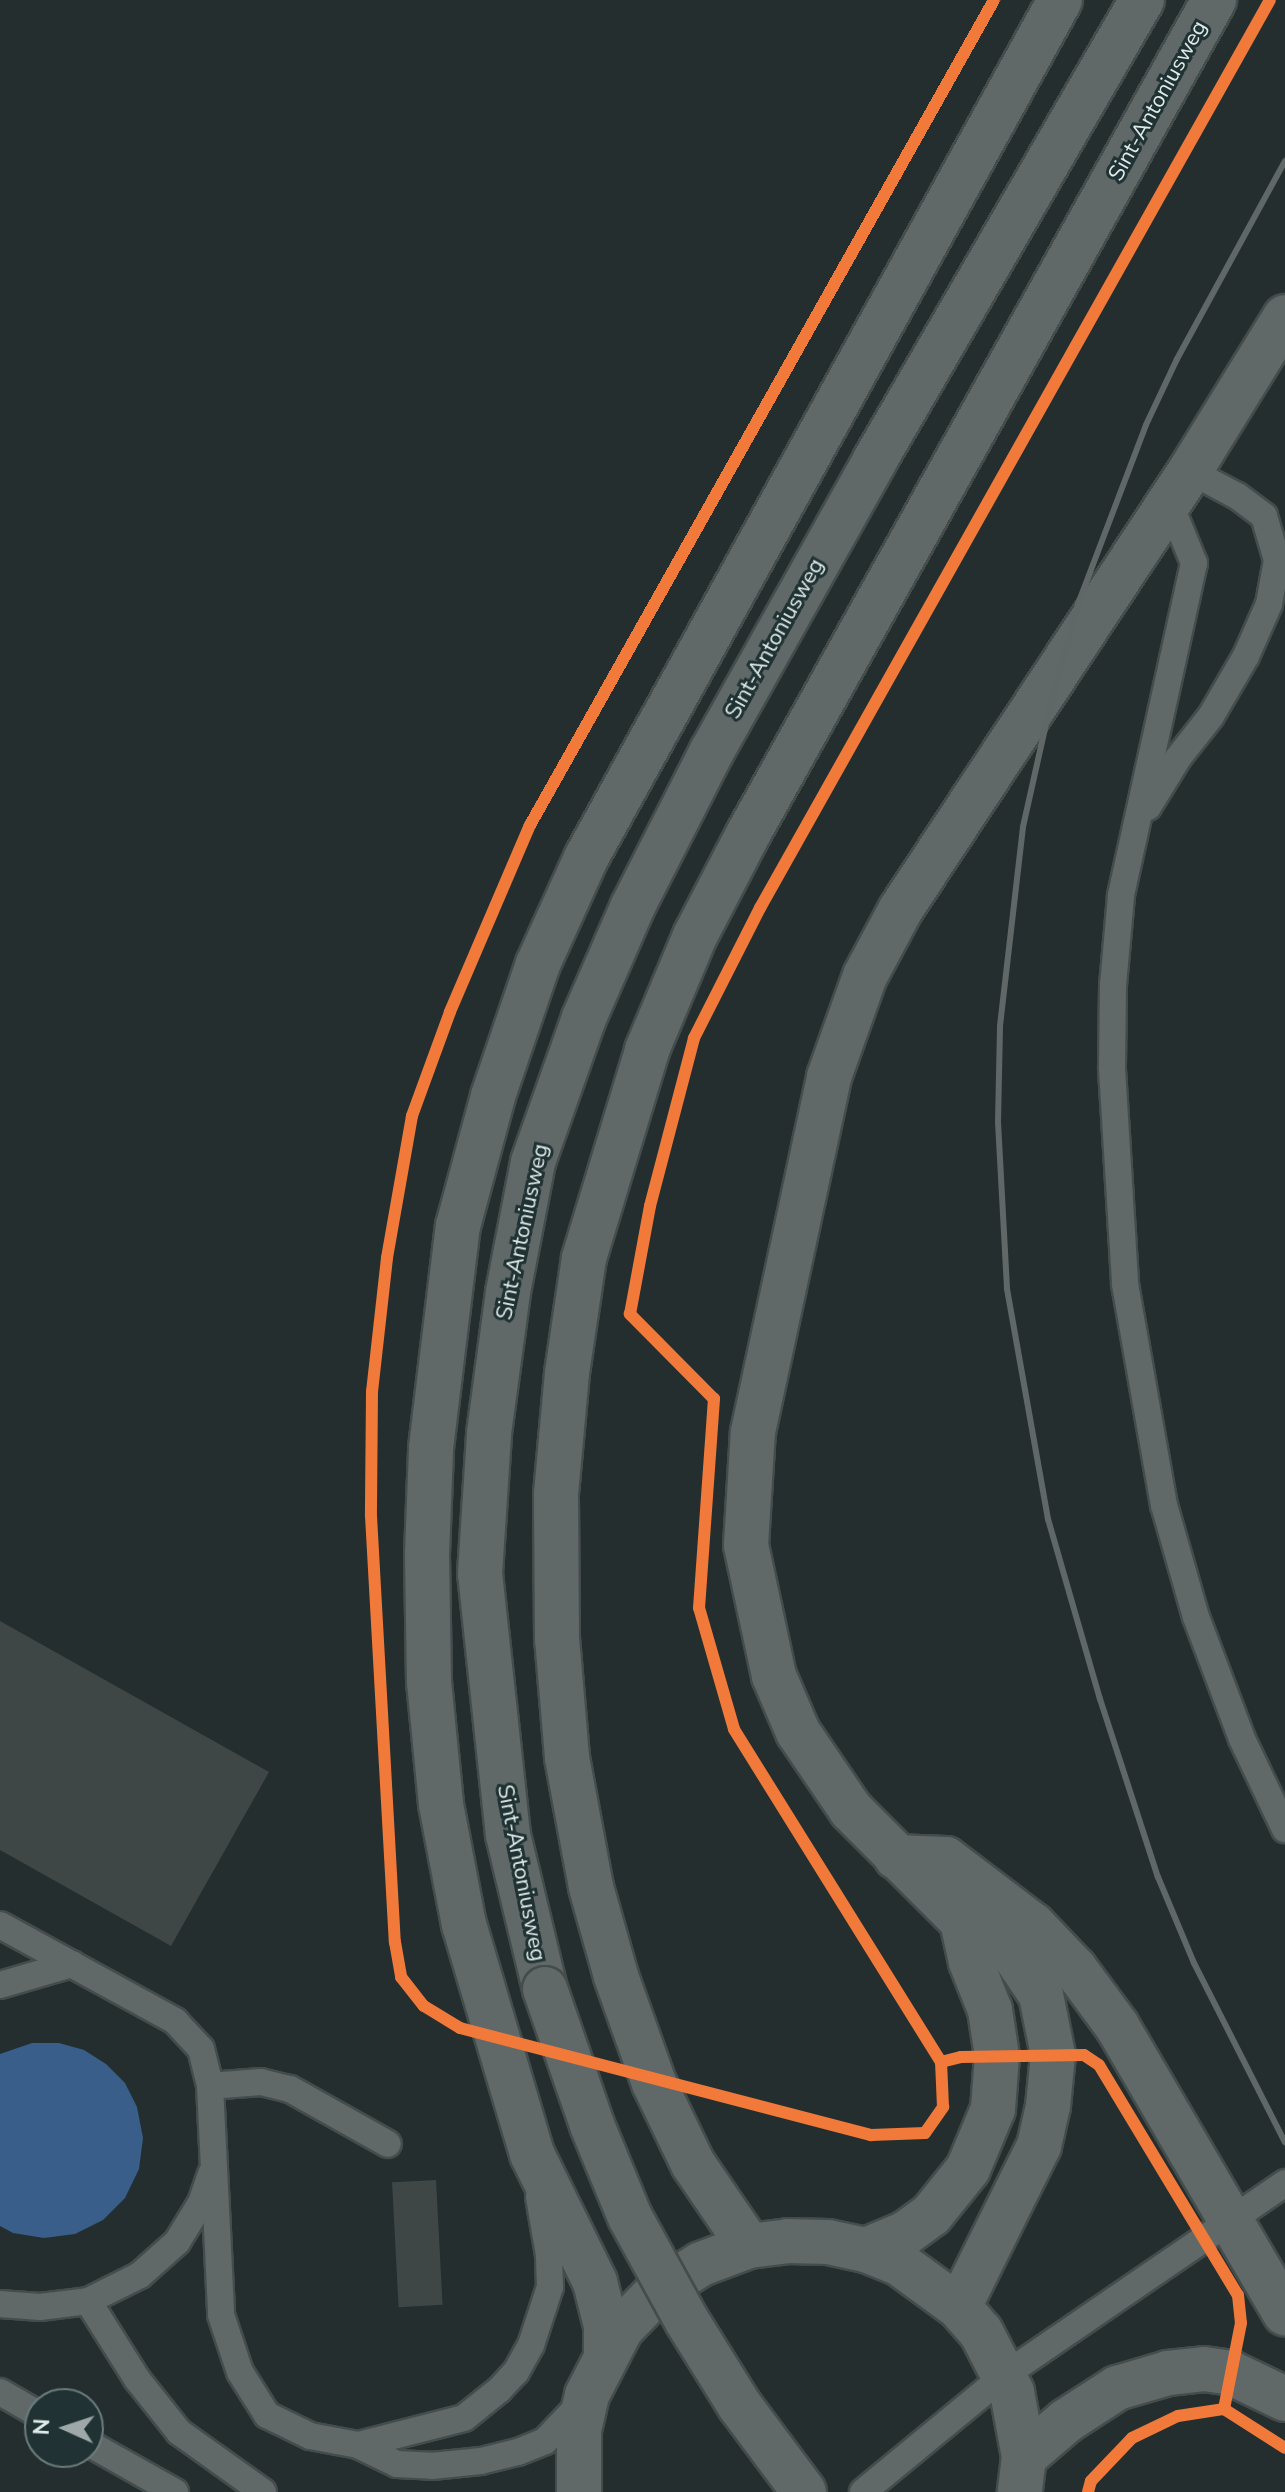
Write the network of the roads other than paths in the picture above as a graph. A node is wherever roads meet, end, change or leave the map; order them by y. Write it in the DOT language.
graph roads {
  1 [pos="1060,0"];
  2 [pos="1142,0"];
  3 [pos="1214,0"];
  4 [pos="1285,317"];
  5 [pos="1180,486"];
  6 [pos="1132,843"];
  7 [pos="1285,1829"];
  8 [pos="896,1857"];
  9 [pos="962,1921"];
  10 [pos="0,1925"];
  11 [pos="72,1964"];
  12 [pos="0,1985"];
  13 [pos="210,2086"];
  14 [pos="388,2144"];
  15 [pos="532,2154"];
  16 [pos="215,2162"];
  17 [pos="1285,2183"];
  18 [pos="1231,2219"];
  19 [pos="749,2246"];
  20 [pos="866,2250"];
  21 [pos="88,2301"];
  22 [pos="0,2304"];
  23 [pos="959,2307"];
  24 [pos="1285,2313"];
  25 [pos="606,2354"];
  26 [pos="1005,2375"];
  27 [pos="0,2392"];
  28 [pos="587,2395"];
  29 [pos="1285,2399"];
  30 [pos="24,2406"];
  31 [pos="358,2445"];
  32 [pos="104,2452"];
  33 [pos="1022,2475"];
  34 [pos="175,2492"];
  35 [pos="263,2492"];
  36 [pos="579,2492"];
  37 [pos="804,2492"];
  38 [pos="863,2492"];
  1 -- 15 [label="street"];
  2 -- 37 [label="street, Sint-Antoniusweg, bridge"];
  3 -- 19 [label="street, Sint-Antoniusweg"];
  4 -- 5 [label="street"];
  5 -- 6 [label="lane"];
  5 -- 6 [label="lane"];
  5 -- 8 [label="street"];
  6 -- 7 [label="lane"];
  8 -- 9 [label="street"];
  8 -- 18 [label="street"];
  9 -- 20 [label="street"];
  9 -- 23 [label="street"];
  10 -- 11 [label="lane"];
  11 -- 12 [label="lane"];
  11 -- 13 [label="lane"];
  13 -- 14 [label="lane"];
  13 -- 16 [label="lane"];
  15 -- 25 [label="street"];
  15 -- 31 [label="lane"];
  16 -- 21 [label="lane"];
  16 -- 31 [label="lane"];
  17 -- 18 [label="lane"];
  18 -- 24 [label="street"];
  18 -- 26 [label="lane"];
  19 -- 20 [label="street"];
  19 -- 25 [label="street"];
  20 -- 23 [label="street"];
  21 -- 22 [label="lane"];
  21 -- 35 [label="lane"];
  23 -- 26 [label="street"];
  25 -- 28 [label="street"];
  26 -- 33 [label="street"];
  26 -- 38 [label="lane"];
  27 -- 30 [label="lane"];
  28 -- 31 [label="lane"];
  28 -- 36 [label="street"];
  29 -- 33 [label="street"];
  32 -- 34 [label="lane"];
}
